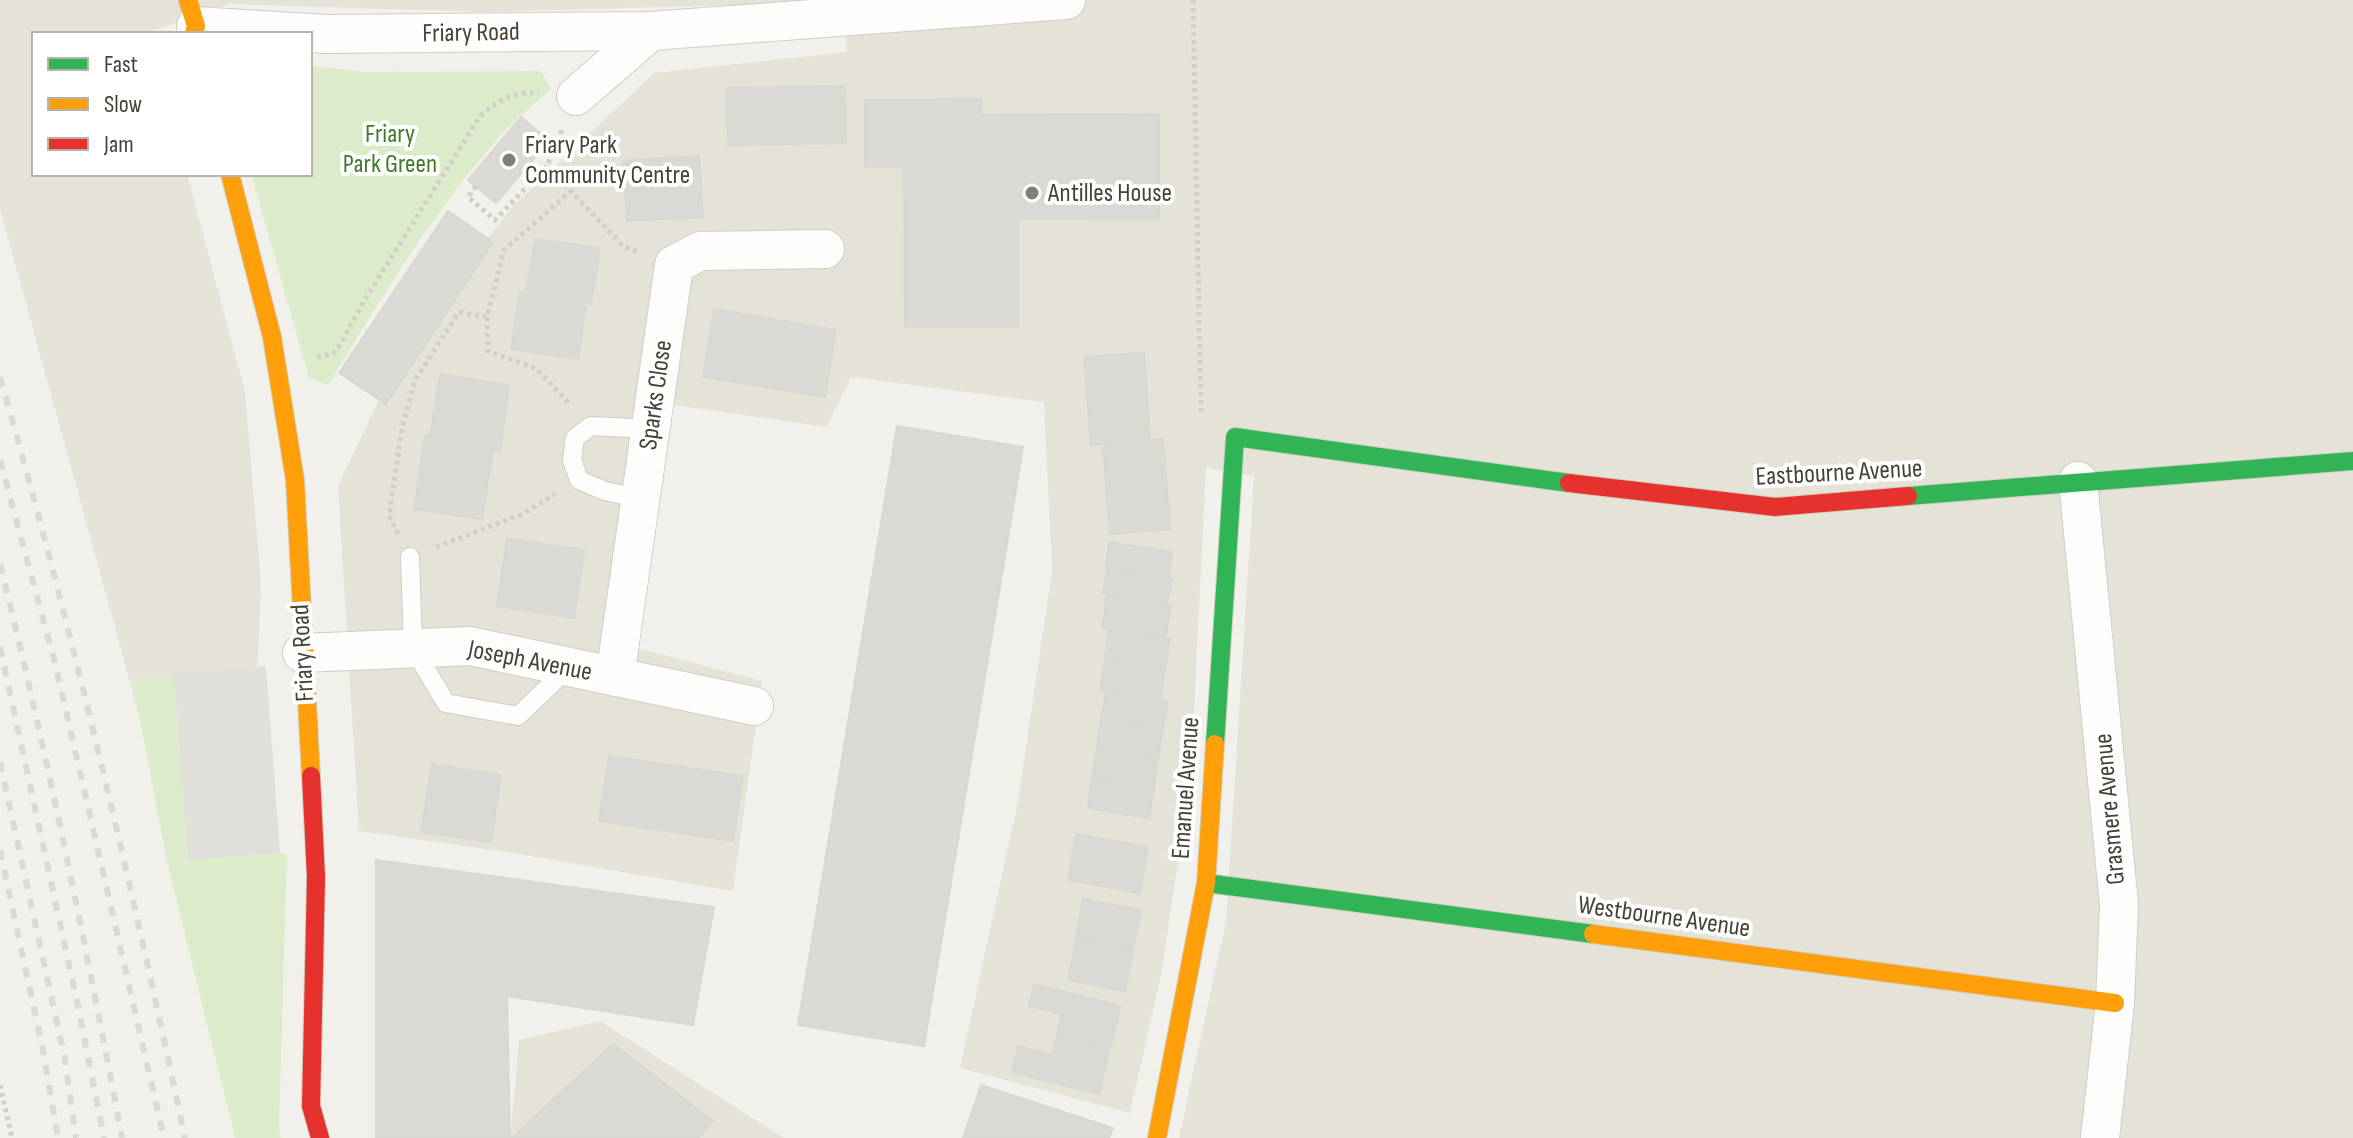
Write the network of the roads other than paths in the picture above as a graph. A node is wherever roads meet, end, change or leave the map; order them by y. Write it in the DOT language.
graph roads {
  1 [pos="1066,0"];
  2 [pos="192,20"];
  3 [pos="651,31"];
  4 [pos="307,32"];
  5 [pos="312,33"];
  6 [pos="576,96"];
  7 [pos="231,176"];
  8 [pos="825,249"];
  9 [pos="651,429"];
  10 [pos="1235,437"];
  11 [pos="2353,461"];
  12 [pos="2078,481"];
  13 [pos="641,499"];
  14 [pos="410,557"];
  15 [pos="413,648"];
  16 [pos="302,653"];
  17 [pos="569,667"];
  18 [pos="615,677"];
  19 [pos="754,706"];
  20 [pos="1206,883"];
  21 [pos="2115,1003"];
  22 [pos="320,1138"];
  23 [pos="1157,1138"];
  24 [pos="2100,1138"];
  1 -- 3 [label="street, Friary Road"];
  2 -- 4 [label="street, Friary Road"];
  3 -- 5 [label="street, Friary Road"];
  3 -- 6 [label="street"];
  7 -- 16 [label="street, Friary Road"];
  8 -- 9 [label="street, Sparks Close"];
  9 -- 13 [label="street, Sparks Close"];
  9 -- 13 [label="lane"];
  10 -- 12 [label="street, Eastbourne Avenue"];
  10 -- 20 [label="street, Emanuel Avenue"];
  11 -- 12 [label="street, Eastbourne Avenue"];
  12 -- 21 [label="street, Grasmere Avenue"];
  13 -- 18 [label="street, Sparks Close"];
  14 -- 15 [label="lane"];
  15 -- 16 [label="street, Joseph Avenue"];
  15 -- 17 [label="street, Joseph Avenue"];
  15 -- 17 [label="lane"];
  16 -- 22 [label="street, Friary Road"];
  17 -- 18 [label="street, Joseph Avenue"];
  18 -- 19 [label="street, Joseph Avenue"];
  20 -- 21 [label="street, Westbourne Avenue"];
  20 -- 23 [label="street, Emanuel Avenue"];
  21 -- 24 [label="street, Grasmere Avenue"];
}
